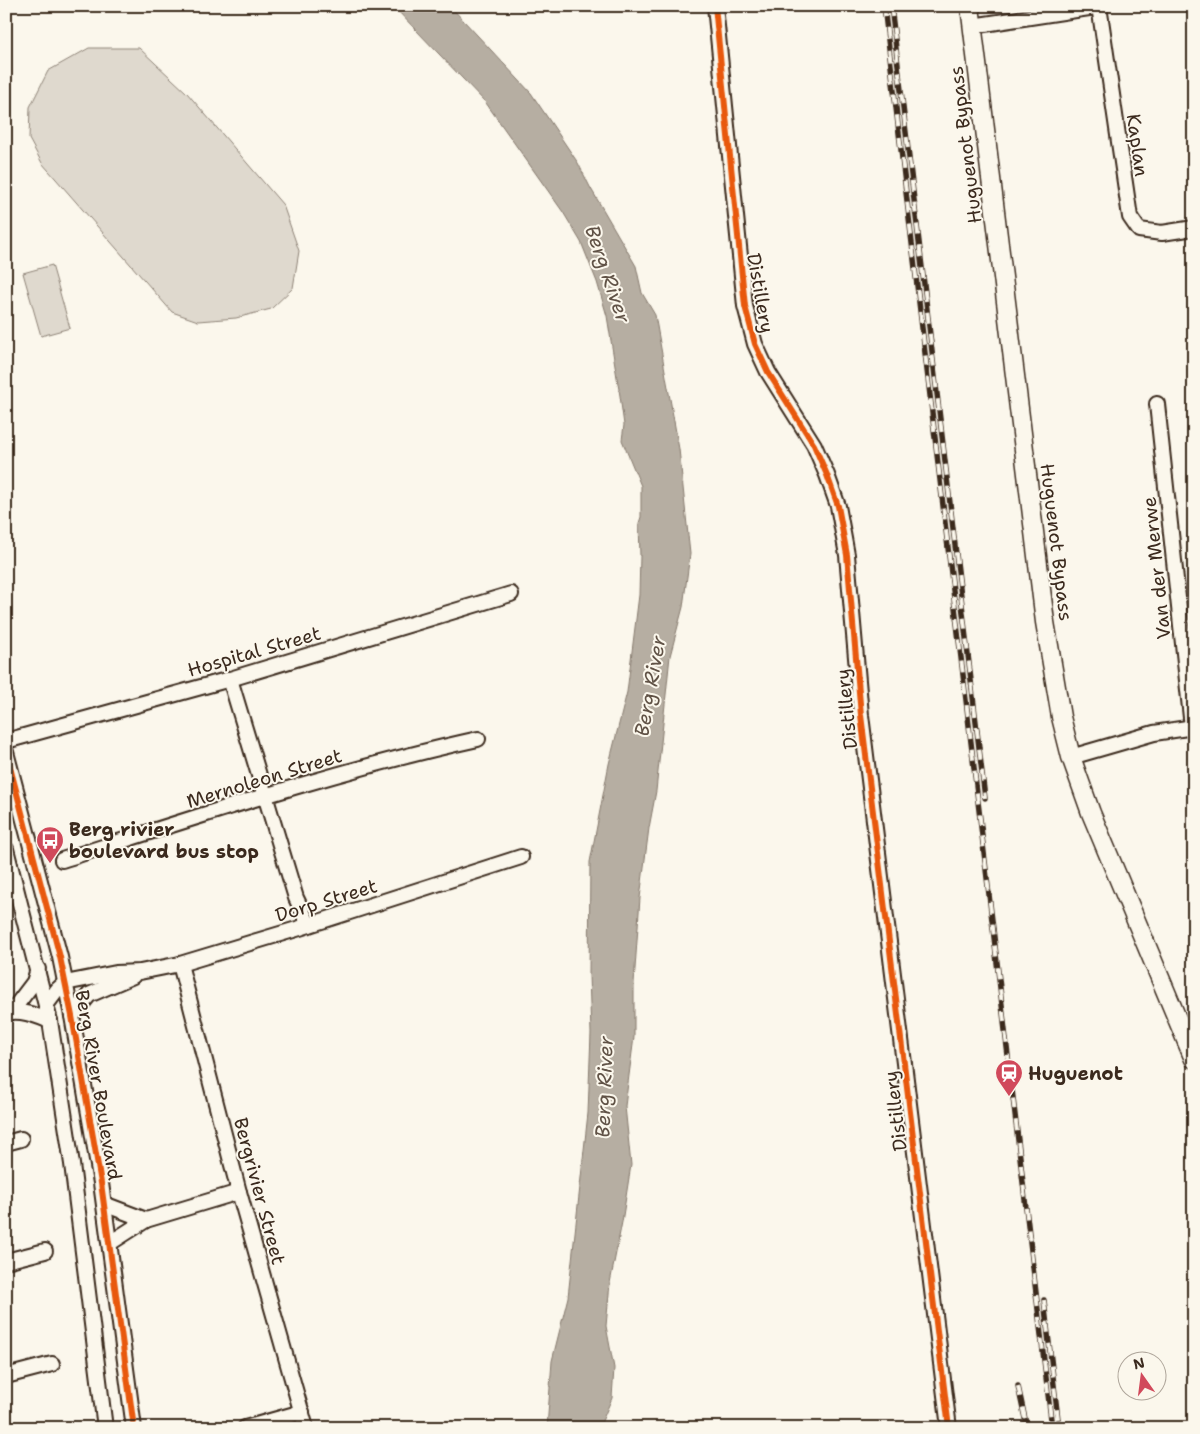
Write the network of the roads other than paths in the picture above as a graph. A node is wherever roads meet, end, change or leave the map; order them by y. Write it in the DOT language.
graph roads {
  1 [pos="715,6"];
  2 [pos="970,6"];
  3 [pos="1100,6"];
  4 [pos="972,26"];
  5 [pos="1194,228"];
  6 [pos="1157,404"];
  7 [pos="512,594"];
  8 [pos="230,679"];
  9 [pos="1193,727"];
  10 [pos="478,739"];
  11 [pos="6,741"];
  12 [pos="6,752"];
  13 [pos="1071,757"];
  14 [pos="265,796"];
  15 [pos="6,849"];
  16 [pos="521,858"];
  17 [pos="62,860"];
  18 [pos="296,898"];
  19 [pos="309,925"];
  20 [pos="294,930"];
  21 [pos="180,964"];
  22 [pos="38,969"];
  23 [pos="140,972"];
  24 [pos="66,983"];
  25 [pos="46,1005"];
  26 [pos="9,1012"];
  27 [pos="72,1016"];
  28 [pos="50,1021"];
  29 [pos="1194,1059"];
  30 [pos="21,1139"];
  31 [pos="6,1143"];
  32 [pos="239,1192"];
  33 [pos="104,1204"];
  34 [pos="146,1220"];
  35 [pos="110,1243"];
  36 [pos="44,1251"];
  37 [pos="6,1261"];
  38 [pos="52,1364"];
  39 [pos="6,1376"];
  40 [pos="302,1412"];
  41 [pos="105,1428"];
  42 [pos="134,1428"];
  43 [pos="245,1428"];
  44 [pos="306,1428"];
  45 [pos="949,1428"];
  1 -- 45 [label="street, Distillery"];
  2 -- 4 [label="main road, Huguenot Bypass"];
  3 -- 4 [label="street"];
  3 -- 5 [label="street, Kaplan"];
  4 -- 13 [label="main road, Huguenot Bypass"];
  6 -- 9 [label="street, Van der Merwe"];
  7 -- 8 [label="street, Hospital Street"];
  8 -- 11 [label="street, Hospital Street"];
  8 -- 14 [label="street"];
  9 -- 13 [label="street"];
  10 -- 14 [label="street, Mernoleon Street"];
  12 -- 24 [label="street, Berg River Boulevard"];
  13 -- 29 [label="main road, Huguenot Bypass"];
  14 -- 17 [label="street, Mernoleon Street"];
  14 -- 18 [label="street"];
  15 -- 22 [label="street"];
  16 -- 19 [label="street, Dorp Street"];
  18 -- 19 [label="street"];
  18 -- 20 [label="street"];
  19 -- 20 [label="street, Dorp Street"];
  20 -- 21 [label="street, Dorp Street"];
  21 -- 23 [label="street, Dorp Street"];
  21 -- 32 [label="street, Bergrivier Street"];
  22 -- 25 [label="street"];
  22 -- 26 [label="street"];
  23 -- 24 [label="street, Dorp Street"];
  23 -- 27 [label="street, Dorp Street"];
  24 -- 25 [label="street"];
  24 -- 27 [label="street, Berg River Boulevard"];
  25 -- 28 [label="street"];
  26 -- 28 [label="street"];
  27 -- 33 [label="street, Berg River Boulevard"];
  28 -- 41 [label="street"];
  30 -- 31 [label="street"];
  32 -- 34 [label="street"];
  32 -- 40 [label="street, Bergrivier Street"];
  33 -- 34 [label="street"];
  33 -- 35 [label="street, Berg River Boulevard"];
  34 -- 35 [label="street"];
  35 -- 42 [label="street, Berg River Boulevard"];
  36 -- 37 [label="street"];
  38 -- 39 [label="street"];
  40 -- 43 [label="street"];
  40 -- 44 [label="street, Bergrivier Street"];
}
